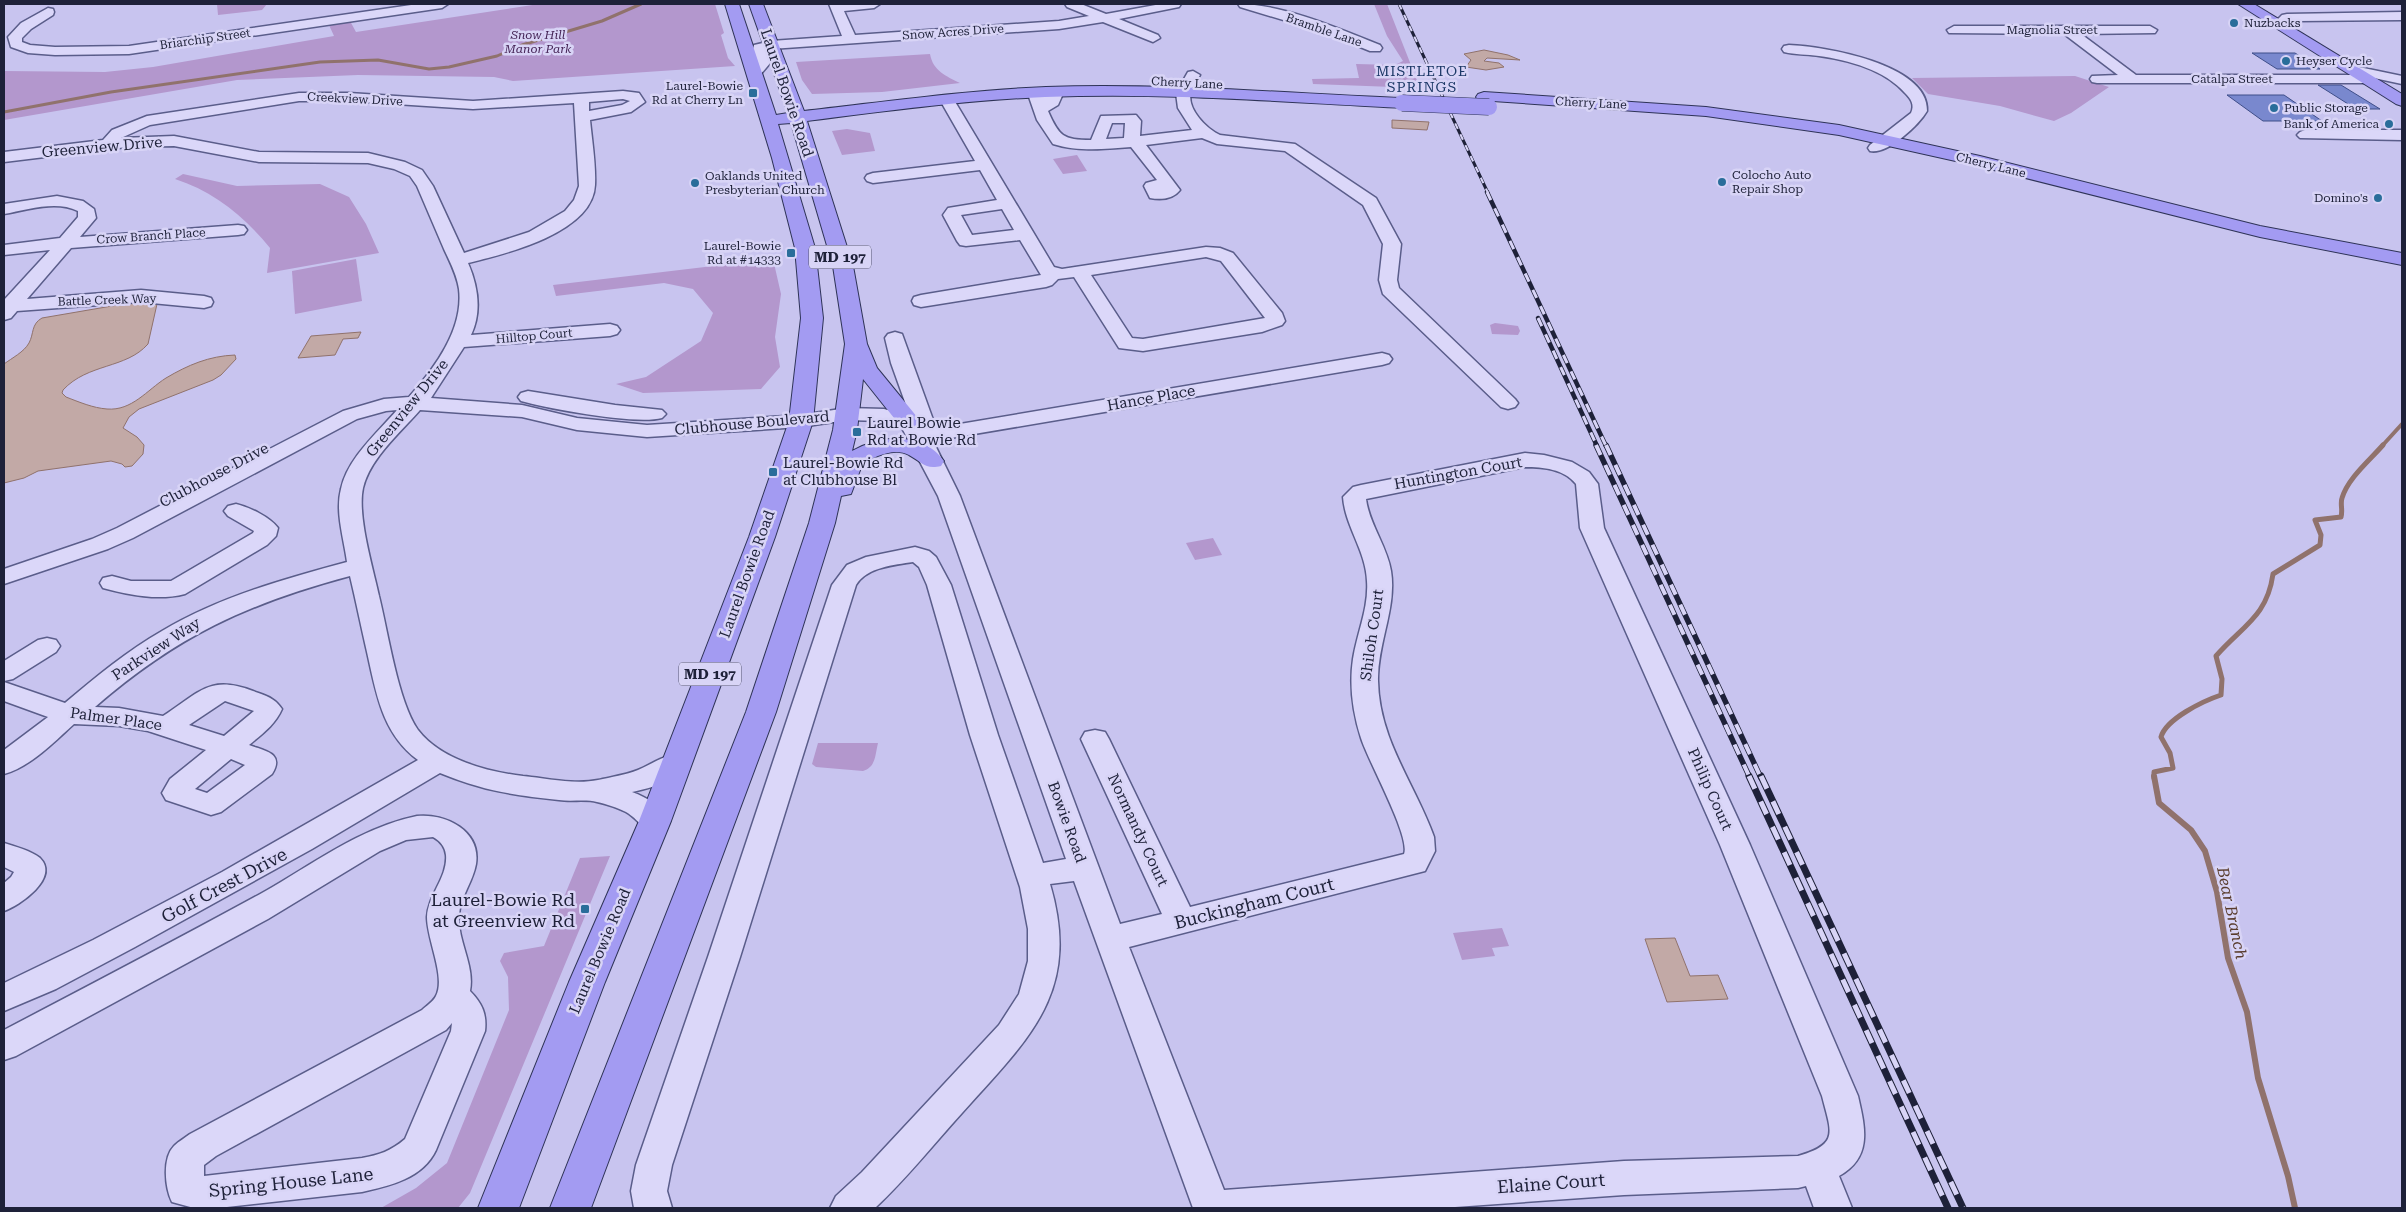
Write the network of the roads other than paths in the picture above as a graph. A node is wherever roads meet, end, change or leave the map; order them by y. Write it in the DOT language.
graph roads {
  1 [pos="442,4"];
  2 [pos="732,4"];
  3 [pos="756,4"];
  4 [pos="874,4"];
  5 [pos="1071,4"];
  6 [pos="1175,4"];
  7 [pos="1245,4"];
  8 [pos="2245,4"];
  9 [pos="2358,4"];
  10 [pos="836,6"];
  11 [pos="2281,7"];
  12 [pos="48,12"];
  13 [pos="2381,16"];
  14 [pos="2402,16"];
  15 [pos="2298,17"];
  16 [pos="1105,18"];
  17 [pos="2280,24"];
  18 [pos="2402,28"];
  19 [pos="1954,30"];
  20 [pos="2067,30"];
  21 [pos="2150,30"];
  22 [pos="1153,38"];
  23 [pos="850,39"];
  24 [pos="771,45"];
  25 [pos="1375,48"];
  26 [pos="1789,49"];
  27 [pos="2354,70"];
  28 [pos="755,72"];
  29 [pos="2097,79"];
  30 [pos="2133,79"];
  31 [pos="2367,79"];
  32 [pos="2402,80"];
  33 [pos="1188,84"];
  34 [pos="1046,90"];
  35 [pos="2386,91"];
  36 [pos="581,98"];
  37 [pos="947,100"];
  38 [pos="2402,101"];
  39 [pos="796,112"];
  40 [pos="584,116"];
  41 [pos="767,116"];
  42 [pos="1204,133"];
  43 [pos="2304,135"];
  44 [pos="2402,135"];
  45 [pos="1134,141"];
  46 [pos="109,144"];
  47 [pos="1096,144"];
  48 [pos="1881,144"];
  49 [pos="4,157"];
  50 [pos="986,164"];
  51 [pos="873,178"];
  52 [pos="1168,183"];
  53 [pos="1009,203"];
  54 [pos="4,208"];
  55 [pos="238,230"];
  56 [pos="1027,234"];
  57 [pos="64,243"];
  58 [pos="4,250"];
  59 [pos="2402,259"];
  60 [pos="459,260"];
  61 [pos="1079,271"];
  62 [pos="2402,271"];
  63 [pos="1052,274"];
  64 [pos="922,301"];
  65 [pos="204,302"];
  66 [pos="6,308"];
  67 [pos="610,330"];
  68 [pos="895,338"];
  69 [pos="459,342"];
  70 [pos="856,344"];
  71 [pos="1382,358"];
  72 [pos="420,397"];
  73 [pos="1508,402"];
  74 [pos="802,413"];
  75 [pos="847,414"];
  76 [pos="915,430"];
  77 [pos="932,461"];
  78 [pos="1570,469"];
  79 [pos="1354,504"];
  80 [pos="236,511"];
  81 [pos="822,523"];
  82 [pos="967,548"];
  83 [pos="922,556"];
  84 [pos="4,566"];
  85 [pos="360,566"];
  86 [pos="4,577"];
  87 [pos="112,583"];
  88 [pos="176,593"];
  89 [pos="204,617"];
  90 [pos="47,646"];
  91 [pos="4,673"];
  92 [pos="4,692"];
  93 [pos="69,714"];
  94 [pos="168,726"];
  95 [pos="1095,739"];
  96 [pos="438,761"];
  97 [pos="677,763"];
  98 [pos="4,764"];
  99 [pos="597,791"];
  100 [pos="655,821"];
  101 [pos="4,854"];
  102 [pos="1084,868"];
  103 [pos="1399,868"];
  104 [pos="1030,876"];
  105 [pos="4,899"];
  106 [pos="1180,921"];
  107 [pos="1110,939"];
  108 [pos="120,940"];
  109 [pos="140,976"];
  110 [pos="454,996"];
  111 [pos="4,998"];
  112 [pos="4,1046"];
  113 [pos="1846,1115"];
  114 [pos="1817,1168"];
  115 [pos="1270,1206"];
  116 [pos="498,1208"];
  117 [pos="570,1208"];
  118 [pos="653,1208"];
  119 [pos="849,1208"];
  120 [pos="1214,1208"];
  121 [pos="1833,1208"];
  1 -- 12 [label="street, Briarchip Street"];
  2 -- 28 [label="main road, Laurel Bowie Road / MD 197"];
  3 -- 24 [label="main road, Laurel Bowie Road / MD 197"];
  4 -- 10 [label="street"];
  5 -- 16 [label="street"];
  6 -- 16 [label="street, Snow Acres Drive"];
  7 -- 25 [label="street, Bramble Lane"];
  8 -- 17 [label="main road"];
  9 -- 13 [label="street"];
  10 -- 23 [label="street"];
  11 -- 15 [label="street"];
  13 -- 14 [label="street"];
  13 -- 15 [label="street"];
  13 -- 18 [label="street"];
  15 -- 17 [label="street"];
  16 -- 22 [label="street"];
  16 -- 23 [label="street, Snow Acres Drive"];
  17 -- 27 [label="main road"];
  19 -- 20 [label="street, Magnolia Street"];
  20 -- 21 [label="street, Magnolia Street"];
  20 -- 30 [label="street"];
  23 -- 24 [label="street, Snow Acres Drive"];
  24 -- 28 [label="street"];
  24 -- 39 [label="main road, Laurel Bowie Road / MD 197"];
  26 -- 48 [label="street"];
  27 -- 31 [label="main road"];
  27 -- 32 [label="street"];
  28 -- 41 [label="main road, Laurel Bowie Road / MD 197"];
  29 -- 30 [label="street, Catalpa Street"];
  30 -- 31 [label="street, Catalpa Street"];
  31 -- 35 [label="main road"];
  32 -- 35 [label="street"];
  33 -- 34 [label="main road, Cherry Lane"];
  33 -- 42 [label="street"];
  33 -- 48 [label="main road, Cherry Lane, bridge"];
  34 -- 37 [label="main road, Cherry Lane"];
  34 -- 39 [label="main road, Cherry Lane"];
  34 -- 47 [label="street"];
  35 -- 38 [label="main road"];
  36 -- 40 [label="street"];
  36 -- 40 [label="street, Creekview Drive"];
  36 -- 46 [label="street, Creekview Drive"];
  37 -- 39 [label="main road, Cherry Lane"];
  37 -- 50 [label="street"];
  39 -- 41 [label="main road, Cherry Lane"];
  39 -- 70 [label="main road, Laurel Bowie Road / MD 197"];
  40 -- 60 [label="street"];
  41 -- 74 [label="main road, Laurel Bowie Road / MD 197"];
  42 -- 45 [label="street"];
  42 -- 73 [label="street"];
  43 -- 44 [label="street"];
  45 -- 47 [label="street"];
  45 -- 47 [label="street"];
  45 -- 52 [label="street"];
  46 -- 49 [label="street, Greenview Drive"];
  46 -- 60 [label="street, Greenview Drive"];
  48 -- 59 [label="main road, Cherry Lane"];
  48 -- 62 [label="main road, Cherry Lane"];
  50 -- 51 [label="street"];
  50 -- 53 [label="street"];
  53 -- 56 [label="street"];
  53 -- 56 [label="street"];
  54 -- 57 [label="street"];
  55 -- 57 [label="street, Crow Branch Place"];
  56 -- 63 [label="street"];
  57 -- 58 [label="street, Crow Branch Place"];
  57 -- 66 [label="street"];
  60 -- 69 [label="street, Greenview Drive"];
  61 -- 61 [label="street"];
  61 -- 63 [label="street"];
  63 -- 64 [label="street"];
  65 -- 66 [label="street, Battle Creek Way"];
  67 -- 69 [label="street, Hilltop Court"];
  68 -- 76 [label="street, Bowie Road"];
  69 -- 72 [label="street, Greenview Drive"];
  70 -- 75 [label="main road, Laurel Bowie Road / MD 197"];
  70 -- 76 [label="main road"];
  71 -- 76 [label="street, Hance Place"];
  72 -- 74 [label="street, Clubhouse Boulevard"];
  72 -- 84 [label="street, Clubhouse Drive"];
  72 -- 85 [label="street, Greenview Drive"];
  72 -- 86 [label="street, Clubhouse Drive"];
  74 -- 75 [label="street, Clubhouse Boulevard"];
  74 -- 97 [label="main road, Laurel Bowie Road / MD 197"];
  75 -- 76 [label="street"];
  75 -- 81 [label="main road, Laurel Bowie Road / MD 197"];
  76 -- 77 [label="street, Bowie Road"];
  77 -- 81 [label="main road"];
  77 -- 82 [label="street, Bowie Road"];
  78 -- 79 [label="street, Huntington Court"];
  78 -- 113 [label="street, Philip Court"];
  79 -- 103 [label="street, Shiloh Court"];
  80 -- 88 [label="street"];
  81 -- 117 [label="main road, Laurel Bowie Road / MD 197"];
  82 -- 83 [label="street"];
  82 -- 102 [label="street, Bowie Road"];
  83 -- 104 [label="street"];
  83 -- 118 [label="street"];
  85 -- 89 [label="street, Parkview Way"];
  85 -- 96 [label="street, Greenview Drive"];
  87 -- 88 [label="street"];
  88 -- 89 [label="street"];
  89 -- 93 [label="street, Parkview Way"];
  90 -- 91 [label="street"];
  92 -- 93 [label="street, Palmer Place"];
  93 -- 94 [label="street, Palmer Place"];
  93 -- 98 [label="street, Parkview Way"];
  94 -- 94 [label="street, Palmer Place"];
  95 -- 106 [label="street, Normandy Court"];
  96 -- 99 [label="street, Greenview Drive"];
  96 -- 108 [label="street, Golf Crest Drive"];
  97 -- 99 [label="street"];
  97 -- 100 [label="main road, Laurel Bowie Road / MD 197"];
  99 -- 100 [label="street, Greenview Drive"];
  100 -- 116 [label="main road, Laurel Bowie Road / MD 197"];
  101 -- 105 [label="street"];
  102 -- 104 [label="street"];
  102 -- 107 [label="street, Bowie Road"];
  103 -- 106 [label="street, Buckingham Court"];
  104 -- 119 [label="street"];
  106 -- 107 [label="street, Buckingham Court"];
  107 -- 120 [label="street, Bowie Road"];
  108 -- 109 [label="street"];
  108 -- 111 [label="street, Golf Crest Drive"];
  109 -- 110 [label="street"];
  109 -- 112 [label="street"];
  110 -- 110 [label="street, Spring House Lane"];
  113 -- 114 [label="street, Elaine Court"];
  114 -- 115 [label="street, Elaine Court"];
  114 -- 121 [label="street"];
  115 -- 120 [label="street, Elaine Court"];
}
